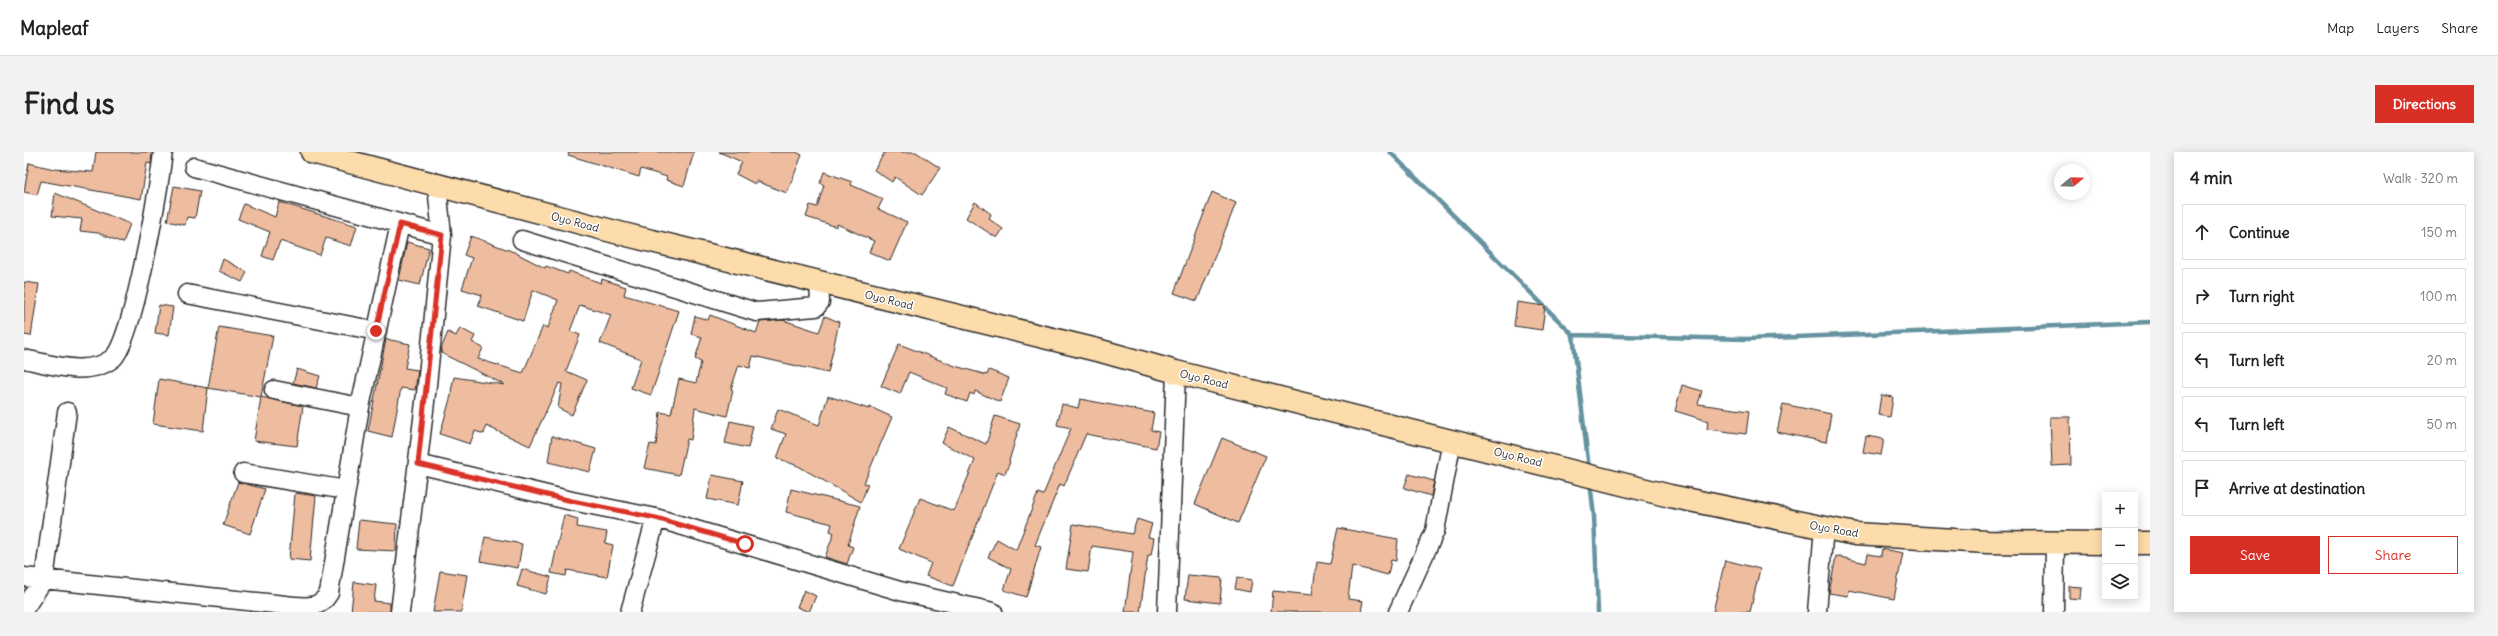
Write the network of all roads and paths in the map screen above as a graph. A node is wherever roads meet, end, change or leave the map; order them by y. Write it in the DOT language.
graph roads {
  1 [pos="163,152"];
  2 [pos="312,152"];
  3 [pos="194,167"];
  4 [pos="437,186"];
  5 [pos="400,224"];
  6 [pos="442,235"];
  7 [pos="522,240"];
  8 [pos="820,282"];
  9 [pos="187,294"];
  10 [pos="376,331"];
  11 [pos="24,359"];
  12 [pos="1176,372"];
  13 [pos="274,390"];
  14 [pos="360,407"];
  15 [pos="67,412"];
  16 [pos="1452,440"];
  17 [pos="418,464"];
  18 [pos="243,473"];
  19 [pos="346,490"];
  20 [pos="656,518"];
  21 [pos="1824,528"];
  22 [pos="2055,543"];
  23 [pos="2102,543"];
  24 [pos="2138,543"];
  25 [pos="2150,543"];
  26 [pos="24,577"];
  27 [pos="44,579"];
  28 [pos="24,609"];
  29 [pos="400,612"];
  30 [pos="630,612"];
  31 [pos="993,612"];
  32 [pos="1168,612"];
  33 [pos="1398,612"];
  34 [pos="1817,612"];
  35 [pos="2054,612"];
  1 -- 11 [label="street"];
  2 -- 4 [label="highway, Oyo Road"];
  3 -- 5 [label="street"];
  4 -- 6 [label="street"];
  4 -- 8 [label="highway, Oyo Road"];
  5 -- 6 [label="street"];
  5 -- 10 [label="street"];
  6 -- 17 [label="street"];
  7 -- 8 [label="street"];
  8 -- 12 [label="highway, Oyo Road"];
  9 -- 10 [label="street"];
  10 -- 14 [label="street"];
  12 -- 16 [label="highway, Oyo Road"];
  12 -- 32 [label="street"];
  13 -- 14 [label="street"];
  14 -- 19 [label="street"];
  15 -- 27 [label="street"];
  16 -- 21 [label="highway, Oyo Road"];
  16 -- 33 [label="street"];
  17 -- 20 [label="street"];
  17 -- 29 [label="street"];
  18 -- 19 [label="street"];
  19 -- 27 [label="street"];
  20 -- 30 [label="street"];
  20 -- 31 [label="street"];
  21 -- 22 [label="highway, Oyo Road"];
  21 -- 34 [label="street"];
  22 -- 23 [label="highway, Oyo Road"];
  22 -- 35 [label="street"];
  24 -- 25 [label="highway"];
  26 -- 27 [label="street"];
  27 -- 28 [label="street"];
}
